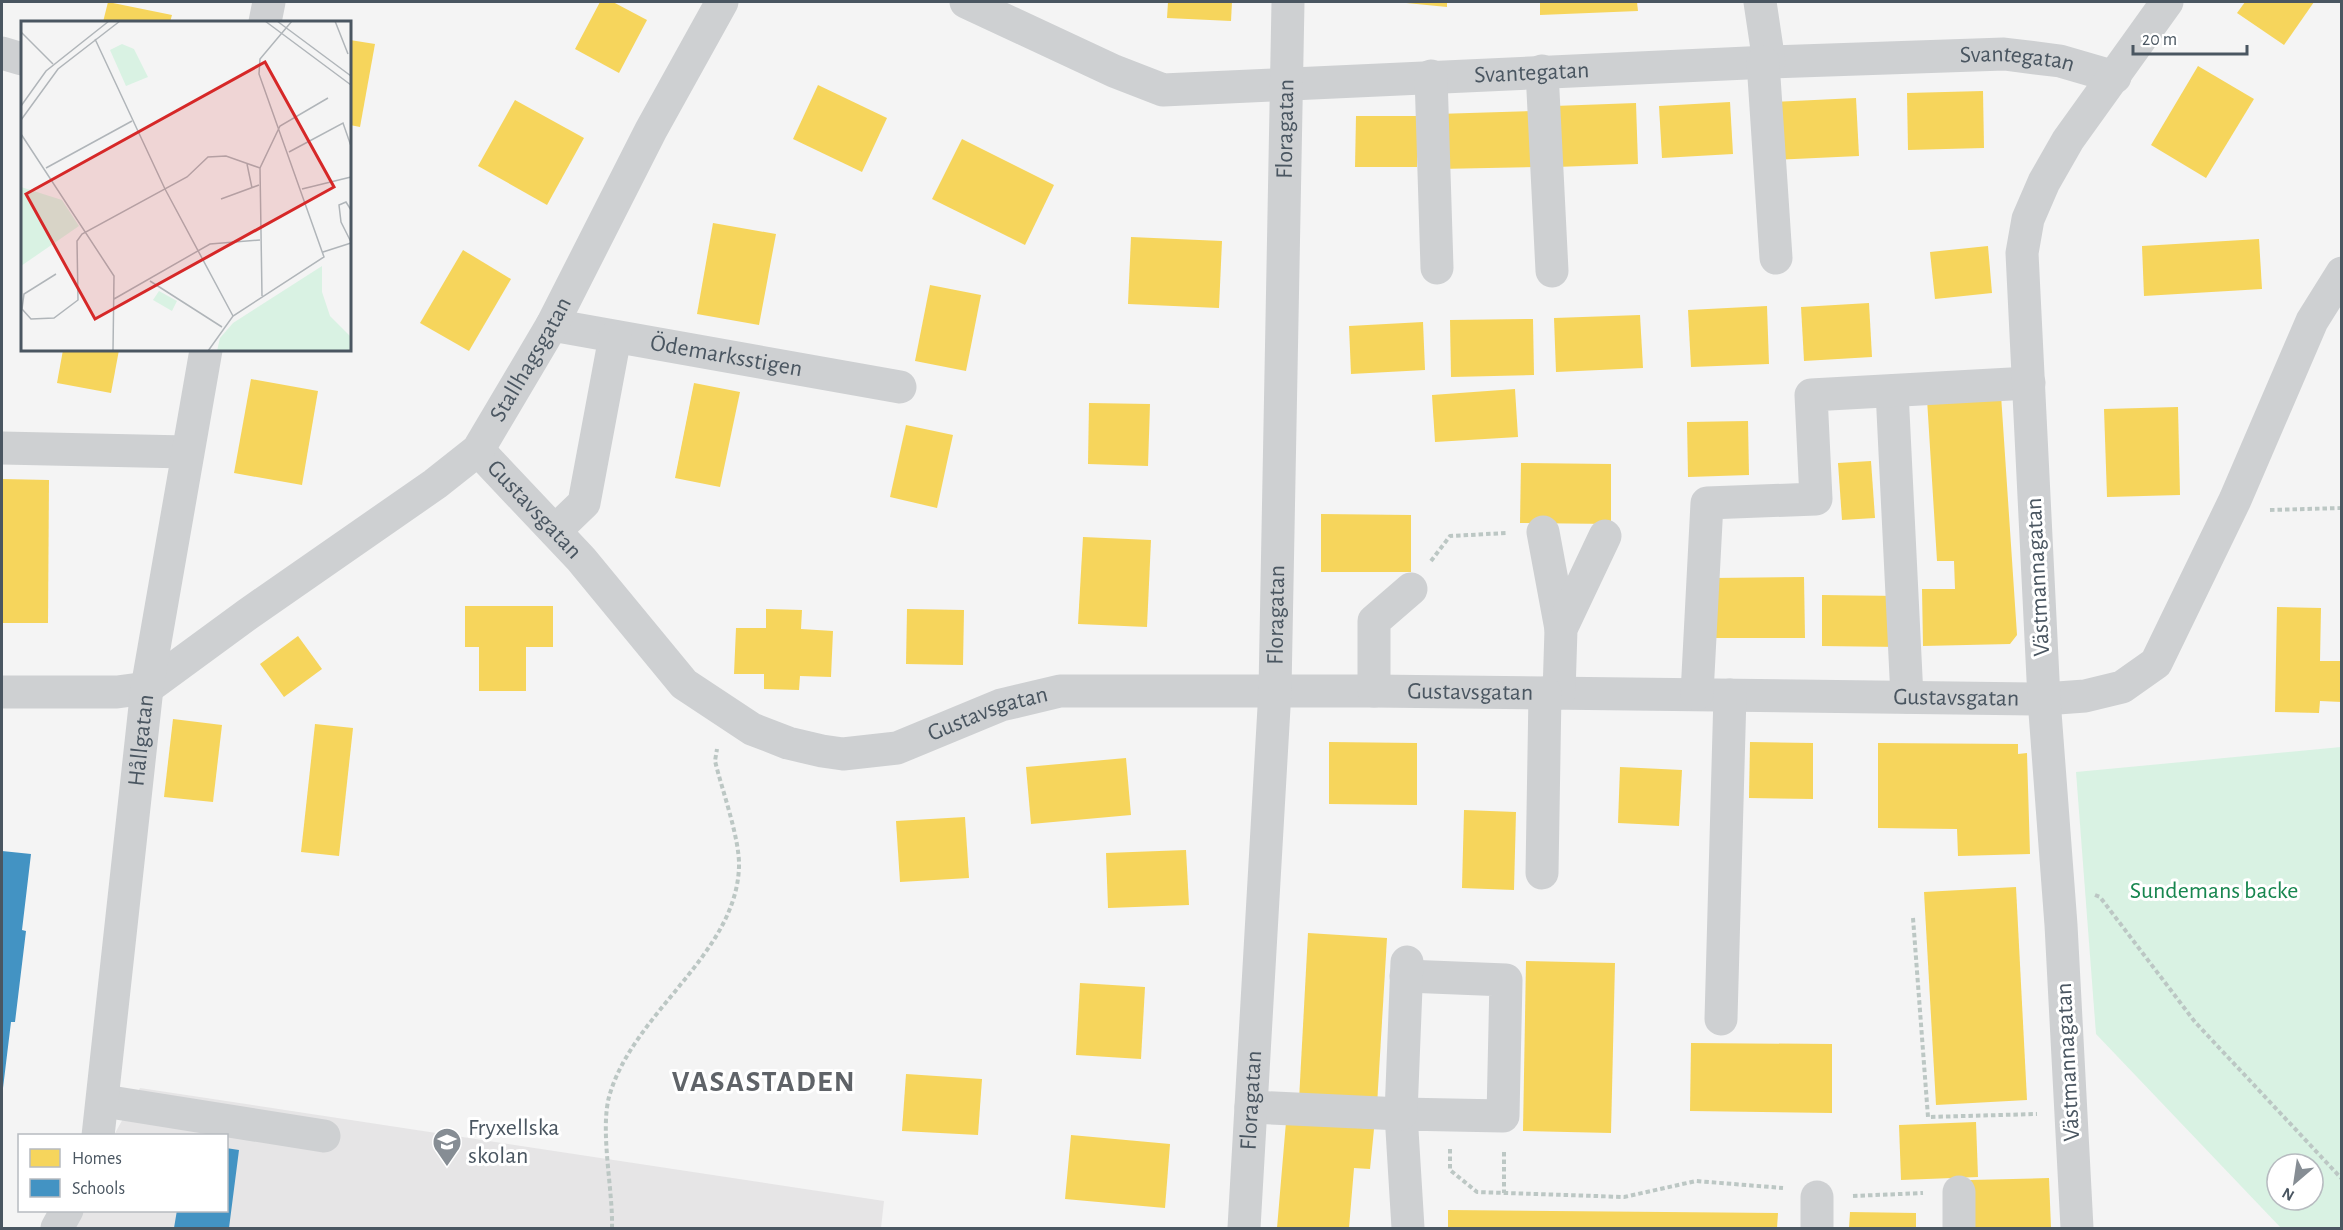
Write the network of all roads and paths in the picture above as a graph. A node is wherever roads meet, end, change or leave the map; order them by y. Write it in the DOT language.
graph roads {
  1 [pos="269,2"];
  2 [pos="722,2"];
  3 [pos="966,2"];
  4 [pos="1288,2"];
  5 [pos="1785,2"];
  6 [pos="2167,2"];
  7 [pos="1762,16"];
  8 [pos="265,21"];
  9 [pos="2,53"];
  10 [pos="21,59"];
  11 [pos="1766,62"];
  12 [pos="1542,71"];
  13 [pos="1431,76"];
  14 [pos="2115,77"];
  15 [pos="1287,83"];
  16 [pos="1776,258"];
  17 [pos="1437,268"];
  18 [pos="1552,271"];
  19 [pos="2342,273"];
  20 [pos="552,325"];
  21 [pos="615,337"];
  22 [pos="206,351"];
  23 [pos="2029,383"];
  24 [pos="900,387"];
  25 [pos="1892,391"];
  26 [pos="2,448"];
  27 [pos="478,450"];
  28 [pos="188,452"];
  29 [pos="2342,508"];
  30 [pos="2230,511"];
  31 [pos="555,531"];
  32 [pos="1543,532"];
  33 [pos="1605,536"];
  34 [pos="1411,589"];
  35 [pos="1561,629"];
  36 [pos="147,688"];
  37 [pos="1275,690"];
  38 [pos="1374,690"];
  39 [pos="2,692"];
  40 [pos="1552,693"];
  41 [pos="1697,694"];
  42 [pos="1730,695"];
  43 [pos="1907,696"];
  44 [pos="2044,699"];
  45 [pos="732,716"];
  46 [pos="1542,873"];
  47 [pos="2058,887"];
  48 [pos="1913,918"];
  49 [pos="1721,1019"];
  50 [pos="104,1101"];
  51 [pos="1251,1107"];
  52 [pos="2070,1113"];
  53 [pos="1401,1114"];
  54 [pos="1450,1115"];
  55 [pos="98,1134"];
  56 [pos="324,1136"];
  57 [pos="2342,1179"];
  58 [pos="1959,1192"];
  59 [pos="66,1212"];
  60 [pos="1817,1213"];
  61 [pos="57,1228"];
  62 [pos="612,1228"];
  63 [pos="1244,1228"];
  64 [pos="1408,1228"];
  65 [pos="1959,1228"];
  66 [pos="2077,1228"];
  1 -- 8 [label="street"];
  2 -- 20 [label="street, Stallhagsgatan"];
  3 -- 15 [label="street, Svantegatan"];
  4 -- 15 [label="street, Floragatan"];
  5 -- 7 [label="street"];
  6 -- 14 [label="street, Västmannagatan"];
  7 -- 11 [label="street"];
  9 -- 10 [label="street"];
  11 -- 12 [label="street, Svantegatan"];
  11 -- 14 [label="street, Svantegatan"];
  11 -- 16 [label="street"];
  12 -- 13 [label="street, Svantegatan"];
  12 -- 18 [label="street"];
  13 -- 15 [label="street, Svantegatan"];
  13 -- 17 [label="street"];
  14 -- 23 [label="street, Västmannagatan"];
  15 -- 37 [label="street, Floragatan"];
  19 -- 30 [label="street, Gustavsgatan"];
  20 -- 21 [label="street, Ödemarksstigen"];
  20 -- 27 [label="street, Stallhagsgatan"];
  21 -- 24 [label="street, Ödemarksstigen"];
  21 -- 31 [label="street"];
  22 -- 28 [label="street, Hållgatan"];
  23 -- 25 [label="street"];
  23 -- 44 [label="street, Västmannagatan"];
  25 -- 41 [label="street"];
  25 -- 43 [label="street"];
  26 -- 28 [label="street"];
  27 -- 31 [label="street, Gustavsgatan"];
  27 -- 36 [label="street, Stallhagsgatan"];
  28 -- 36 [label="street, Hållgatan"];
  29 -- 30 [label="path"];
  30 -- 44 [label="street, Gustavsgatan"];
  31 -- 45 [label="street, Gustavsgatan"];
  32 -- 34 [label="path"];
  32 -- 35 [label="street"];
  33 -- 35 [label="street"];
  34 -- 38 [label="street"];
  35 -- 40 [label="street"];
  36 -- 39 [label="street"];
  36 -- 50 [label="street, Hållgatan"];
  37 -- 38 [label="street, Gustavsgatan"];
  37 -- 45 [label="street, Gustavsgatan"];
  37 -- 51 [label="street, Floragatan"];
  38 -- 40 [label="street, Gustavsgatan"];
  40 -- 41 [label="street, Gustavsgatan"];
  40 -- 46 [label="street"];
  41 -- 42 [label="street, Gustavsgatan"];
  42 -- 43 [label="street, Gustavsgatan"];
  42 -- 49 [label="street"];
  43 -- 44 [label="street, Gustavsgatan"];
  44 -- 47 [label="street, Västmannagatan"];
  45 -- 62 [label="path"];
  47 -- 52 [label="street, Västmannagatan"];
  47 -- 57 [label="path"];
  48 -- 52 [label="path"];
  50 -- 55 [label="street, Hållgatan"];
  50 -- 56 [label="street"];
  51 -- 53 [label="street"];
  51 -- 63 [label="street, Floragatan"];
  52 -- 66 [label="street, Västmannagatan"];
  53 -- 54 [label="street"];
  53 -- 54 [label="street"];
  53 -- 64 [label="street"];
  54 -- 60 [label="path"];
  58 -- 60 [label="path"];
  58 -- 65 [label="street"];
  59 -- 61 [label="street"];
}
